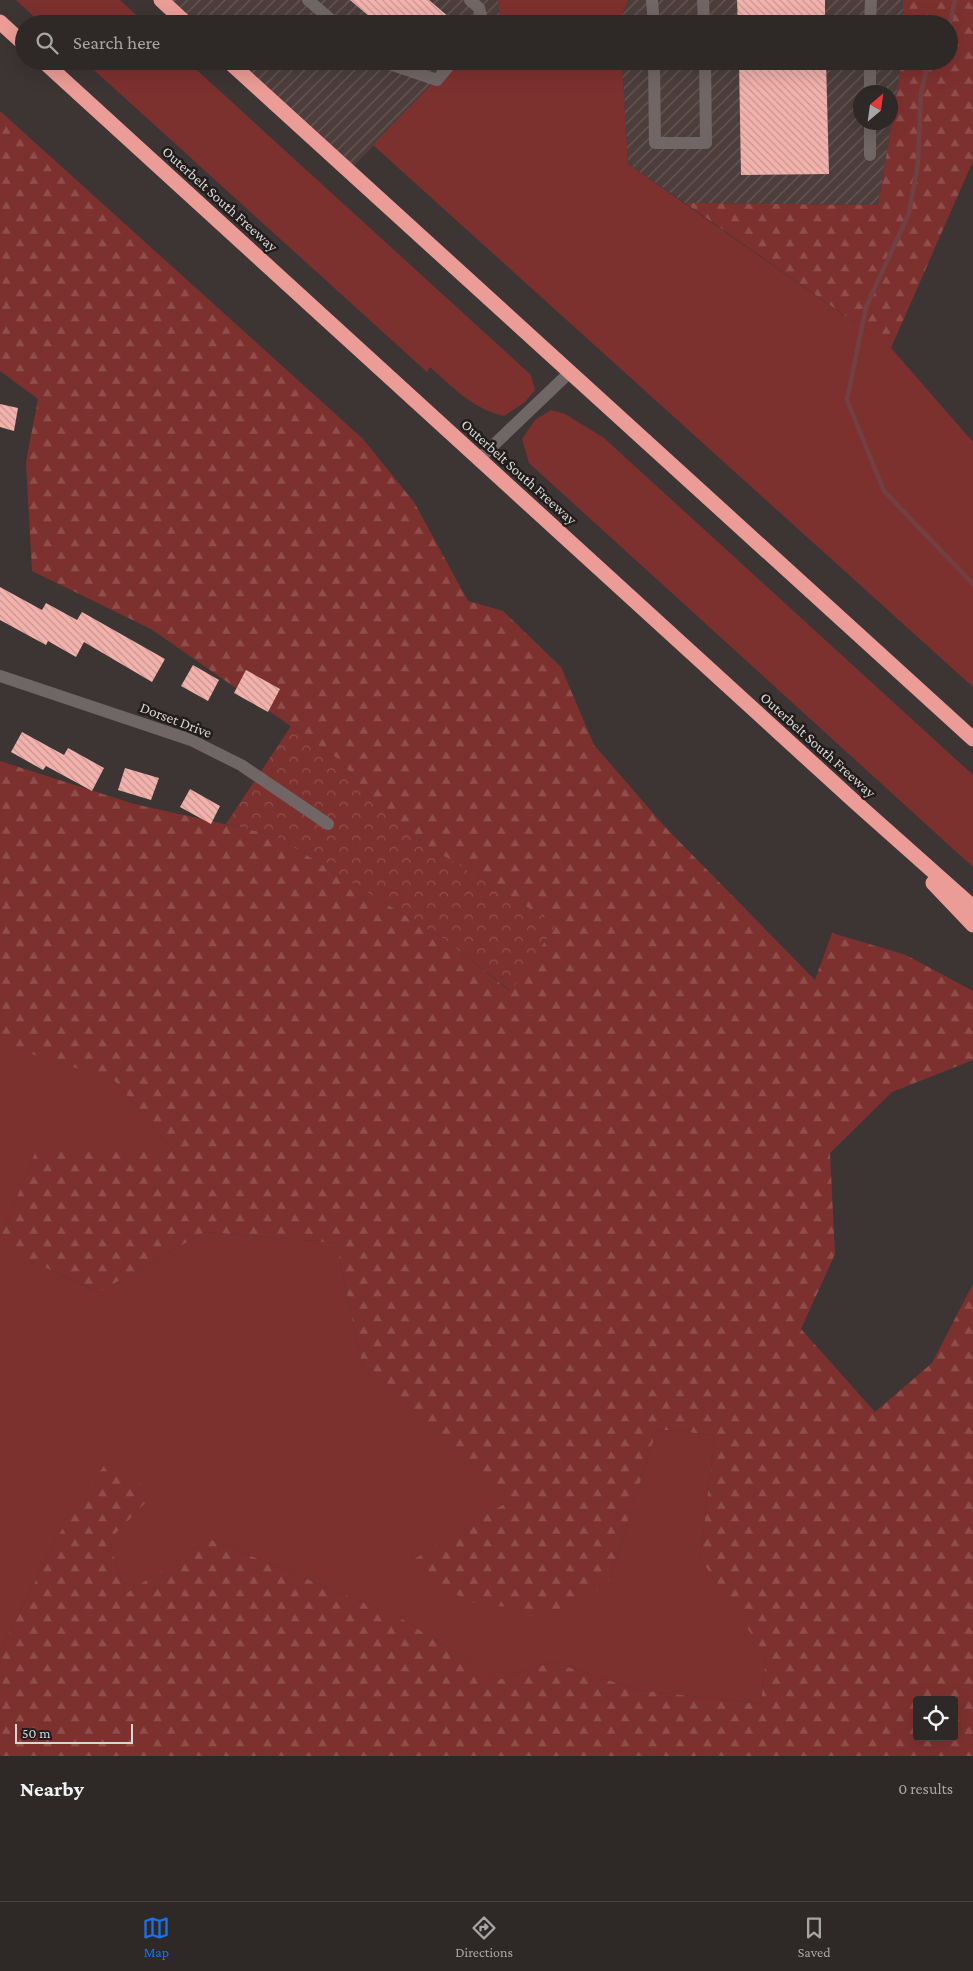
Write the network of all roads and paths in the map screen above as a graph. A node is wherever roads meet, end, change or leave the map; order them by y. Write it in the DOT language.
graph roads {
  1 [pos="160,0"];
  2 [pos="308,0"];
  3 [pos="470,0"];
  4 [pos="652,0"];
  5 [pos="703,0"];
  6 [pos="871,0"];
  7 [pos="177,15"];
  8 [pos="326,15"];
  9 [pos="481,15"];
  10 [pos="653,15"];
  11 [pos="704,15"];
  12 [pos="870,15"];
  13 [pos="0,22"];
  14 [pos="15,36"];
  15 [pos="53,70"];
  16 [pos="238,70"];
  17 [pos="408,70"];
  18 [pos="445,70"];
  19 [pos="654,70"];
  20 [pos="705,70"];
  21 [pos="870,70"];
  22 [pos="870,85"];
  23 [pos="870,130"];
  24 [pos="870,155"];
  25 [pos="570,372"];
  26 [pos="479,459"];
  27 [pos="0,676"];
  28 [pos="973,737"];
  29 [pos="855,802"];
  30 [pos="328,824"];
  31 [pos="973,907"];
  32 [pos="973,925"];
  1 -- 7 [label="highway"];
  2 -- 8 [label="street"];
  3 -- 9 [label="street"];
  4 -- 10 [label="street"];
  5 -- 11 [label="street"];
  6 -- 12 [label="street"];
  13 -- 14 [label="highway"];
  15 -- 26 [label="highway, Outerbelt South Freeway"];
  16 -- 25 [label="highway"];
  17 -- 18 [label="street"];
  19 -- 20 [label="street"];
  21 -- 22 [label="street"];
  23 -- 24 [label="street"];
  25 -- 26 [label="street"];
  25 -- 28 [label="highway"];
  26 -- 29 [label="highway, Outerbelt South Freeway"];
  27 -- 30 [label="street, Dorset Drive"];
  29 -- 31 [label="highway, Outerbelt South Freeway"];
  29 -- 32 [label="highway"];
}
